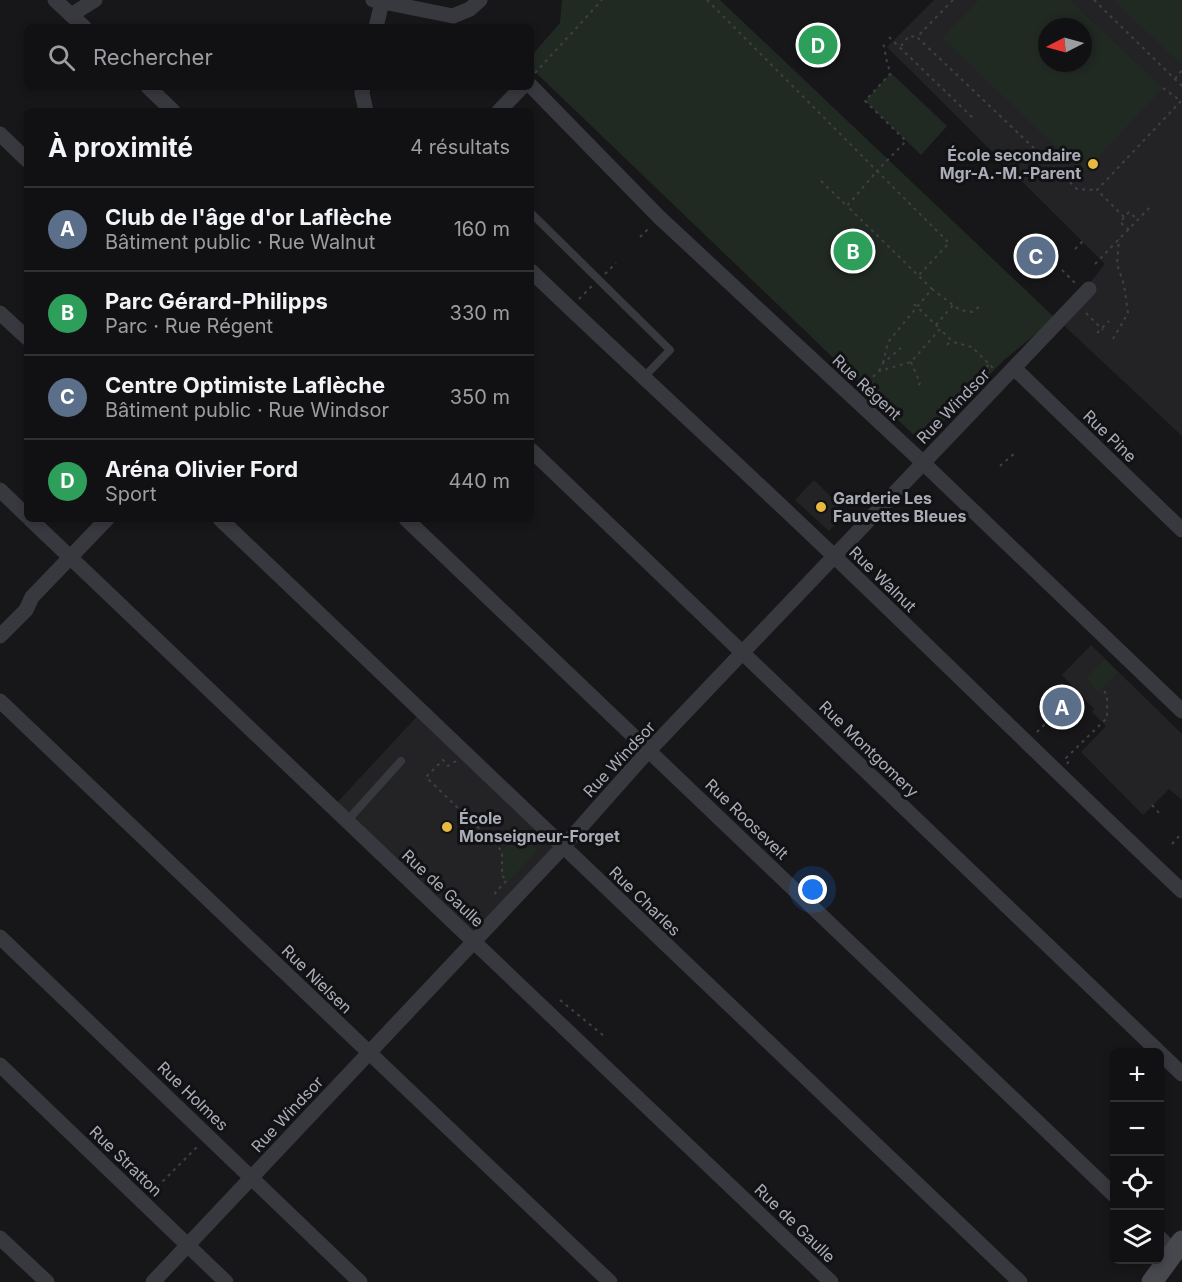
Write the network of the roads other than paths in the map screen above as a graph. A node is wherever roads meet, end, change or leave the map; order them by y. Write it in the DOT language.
graph roads {
  1 [pos="55,0"];
  2 [pos="95,0"];
  3 [pos="480,0"];
  4 [pos="378,1"];
  5 [pos="71,15"];
  6 [pos="81,24"];
  7 [pos="376,24"];
  8 [pos="534,82"];
  9 [pos="151,90"];
  10 [pos="362,90"];
  11 [pos="519,90"];
  12 [pos="170,108"];
  13 [pos="365,108"];
  14 [pos="502,108"];
  15 [pos="0,134"];
  16 [pos="24,157"];
  17 [pos="534,216"];
  18 [pos="534,273"];
  19 [pos="1084,288"];
  20 [pos="0,313"];
  21 [pos="24,335"];
  22 [pos="1014,368"];
  23 [pos="643,378"];
  24 [pos="534,453"];
  25 [pos="923,464"];
  26 [pos="0,490"];
  27 [pos="24,513"];
  28 [pos="33,522"];
  29 [pos="104,522"];
  30 [pos="223,522"];
  31 [pos="409,522"];
  32 [pos="1182,530"];
  33 [pos="834,556"];
  34 [pos="71,557"];
  35 [pos="0,636"];
  36 [pos="743,652"];
  37 [pos="0,701"];
  38 [pos="1182,711"];
  39 [pos="649,751"];
  40 [pos="401,761"];
  41 [pos="346,821"];
  42 [pos="562,847"];
  43 [pos="1182,891"];
  44 [pos="0,937"];
  45 [pos="473,941"];
  46 [pos="368,1053"];
  47 [pos="0,1065"];
  48 [pos="1182,1074"];
  49 [pos="252,1179"];
  50 [pos="1110,1191"];
  51 [pos="0,1238"];
  52 [pos="1172,1244"];
  53 [pos="188,1245"];
  54 [pos="46,1282"];
  55 [pos="153,1282"];
  56 [pos="226,1282"];
  57 [pos="360,1282"];
  58 [pos="610,1282"];
  59 [pos="831,1282"];
  60 [pos="1020,1282"];
  61 [pos="1152,1282"];
  1 -- 5 [label="street"];
  2 -- 5 [label="street"];
  3 -- 4 [label="street"];
  4 -- 7 [label="street"];
  5 -- 6 [label="street"];
  8 -- 25 [label="street, Rue Régent"];
  9 -- 12 [label="street"];
  10 -- 13 [label="street"];
  11 -- 14 [label="street"];
  15 -- 16 [label="street"];
  17 -- 23 [label="lane"];
  18 -- 23 [label="street, Rue Walnut"];
  19 -- 22 [label="street, Rue Windsor"];
  20 -- 21 [label="street"];
  22 -- 25 [label="street, Rue Windsor"];
  22 -- 32 [label="street, Rue Pine"];
  23 -- 33 [label="street, Rue Walnut"];
  24 -- 36 [label="street, Rue Montgomery"];
  25 -- 33 [label="street, Rue Windsor"];
  25 -- 38 [label="street, Rue Régent"];
  26 -- 27 [label="street"];
  28 -- 34 [label="street, Rue de Gaulle"];
  29 -- 34 [label="street"];
  30 -- 42 [label="street, Rue Charles"];
  31 -- 39 [label="street, Rue Roosevelt"];
  33 -- 36 [label="street, Rue Windsor"];
  33 -- 43 [label="street, Rue Walnut"];
  34 -- 35 [label="street"];
  34 -- 41 [label="street, Rue de Gaulle"];
  36 -- 39 [label="street, Rue Windsor"];
  36 -- 48 [label="street, Rue Montgomery"];
  37 -- 46 [label="street, Rue Nielsen"];
  39 -- 42 [label="street, Rue Windsor"];
  39 -- 50 [label="street, Rue Roosevelt"];
  40 -- 41 [label="lane"];
  41 -- 45 [label="street, Rue de Gaulle"];
  42 -- 45 [label="street, Rue Windsor"];
  42 -- 60 [label="street, Rue Charles"];
  44 -- 49 [label="street, Rue Holmes"];
  45 -- 46 [label="street, Rue Windsor"];
  45 -- 59 [label="street, Rue de Gaulle"];
  46 -- 49 [label="street, Rue Windsor"];
  46 -- 58 [label="street, Rue Nielsen"];
  47 -- 53 [label="street, Rue Stratton"];
  49 -- 53 [label="street, Rue Windsor"];
  49 -- 57 [label="street, Rue Holmes"];
  51 -- 54 [label="street"];
  52 -- 61 [label="main road"];
  53 -- 55 [label="street, Rue Windsor"];
  53 -- 56 [label="street, Rue Stratton"];
}
